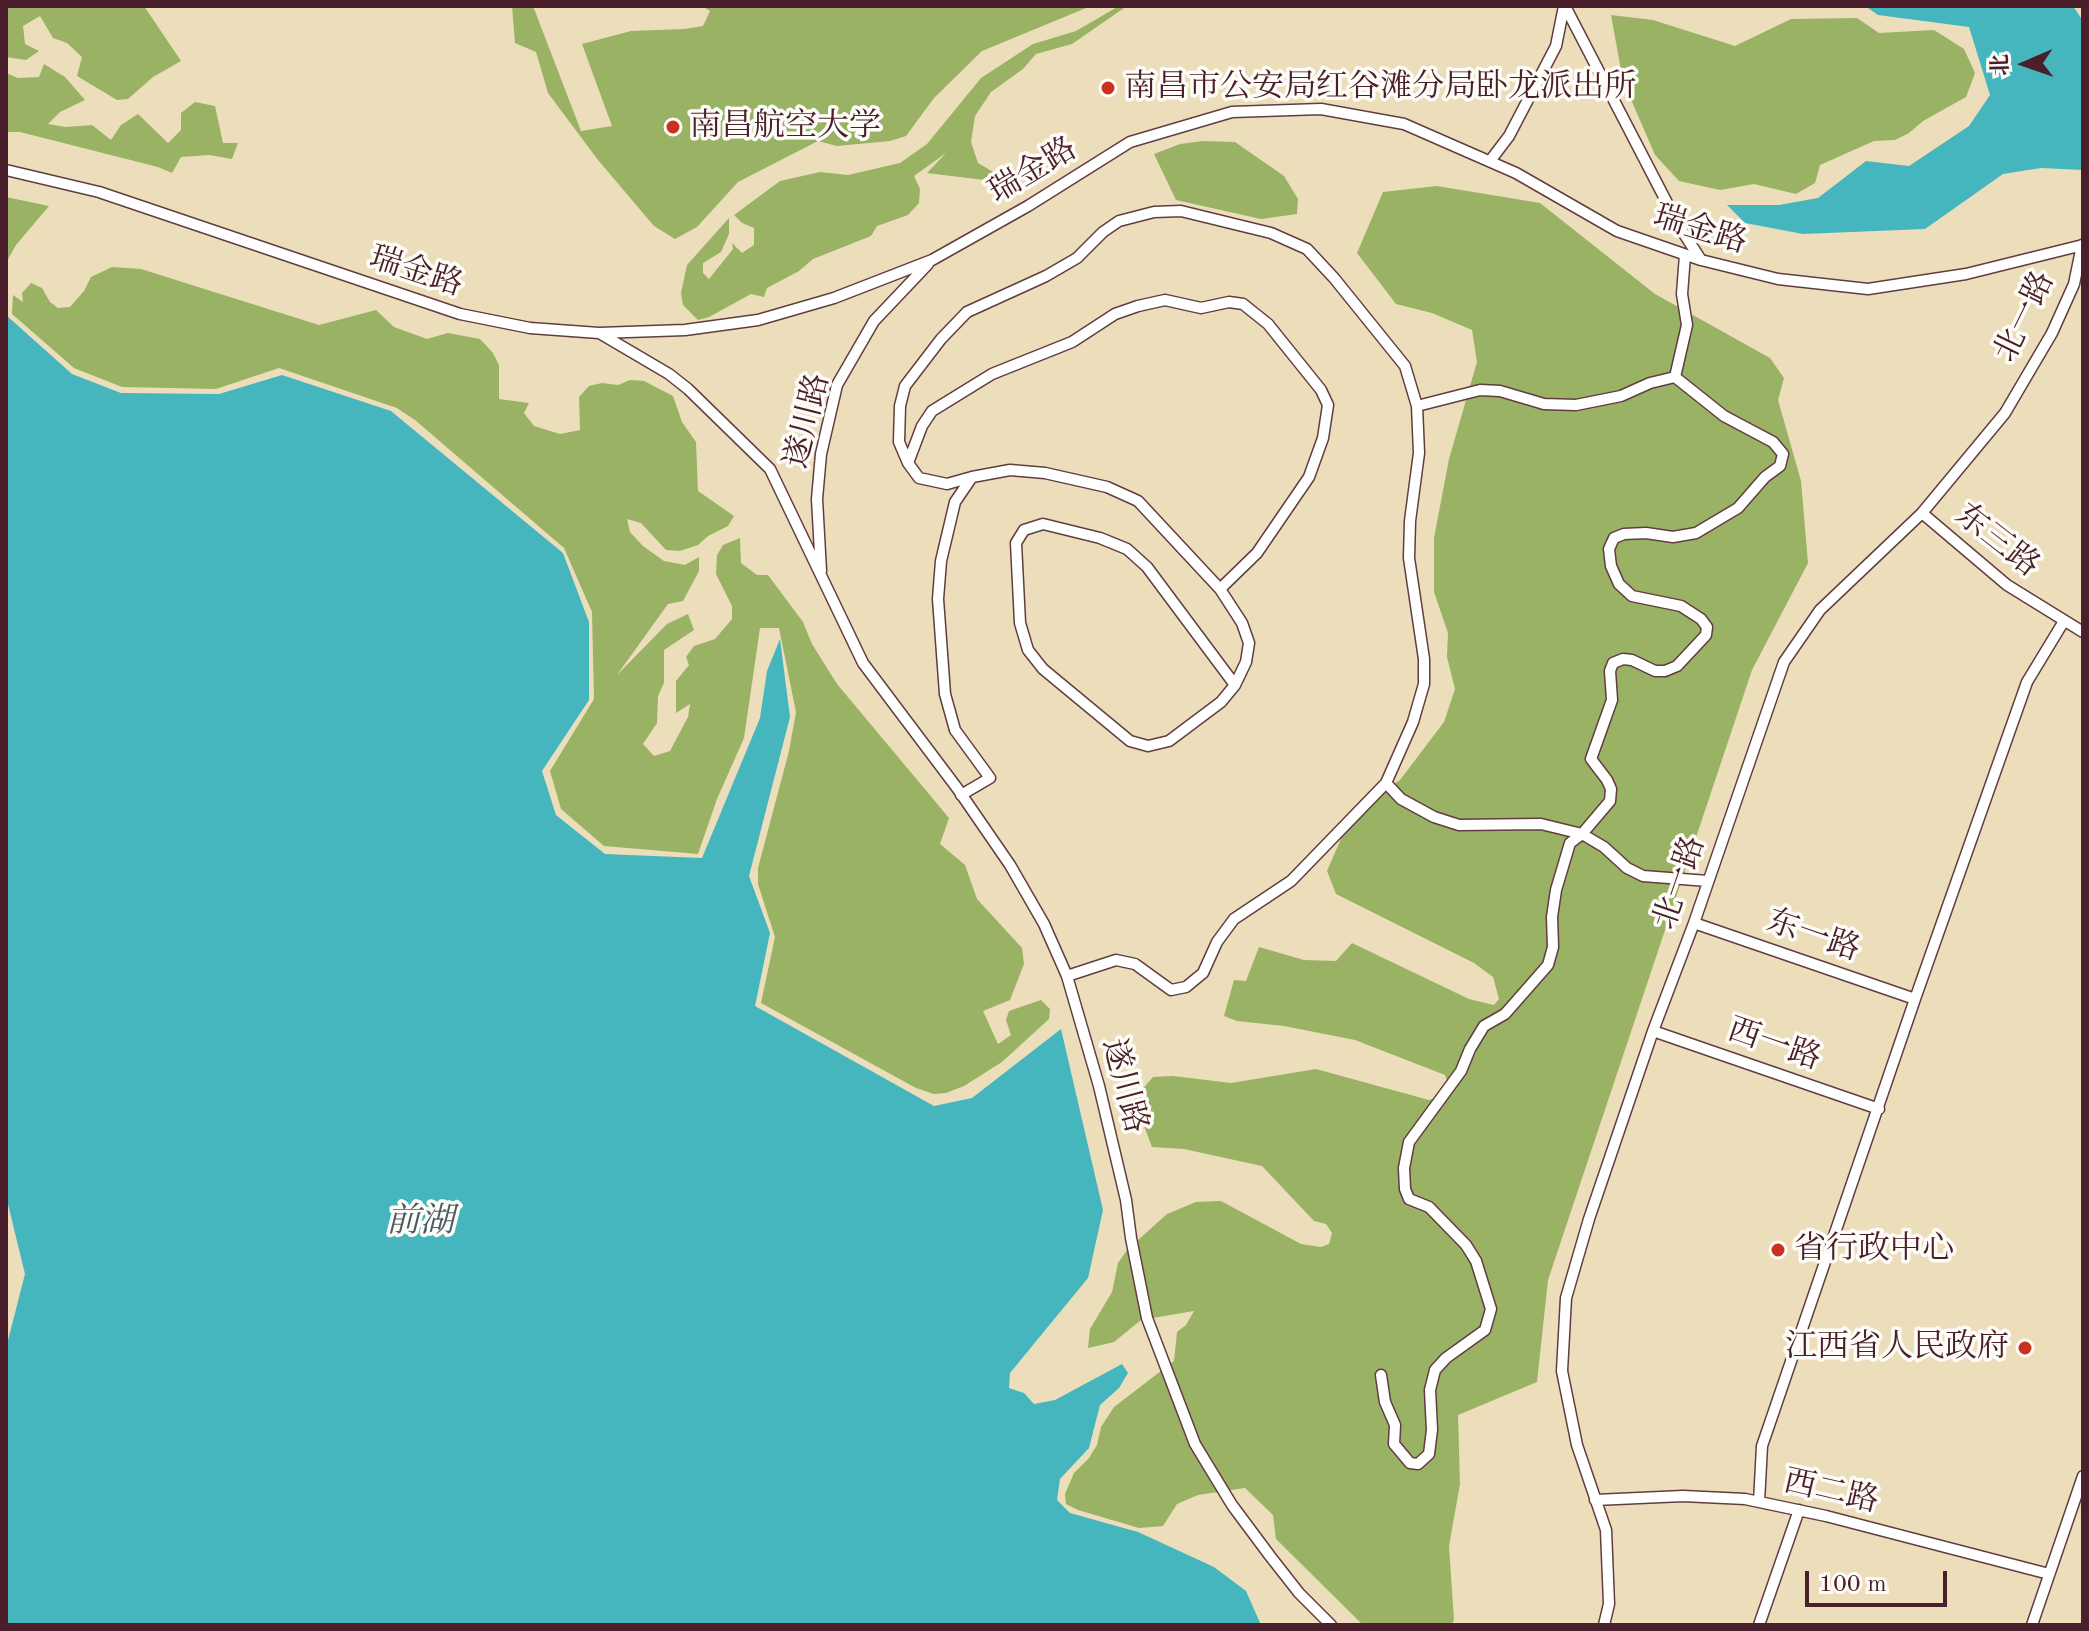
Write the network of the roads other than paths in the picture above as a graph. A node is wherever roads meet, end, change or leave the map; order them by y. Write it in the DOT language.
graph roads {
  1 [pos="1564,6"];
  2 [pos="1490,161"];
  3 [pos="6,170"];
  4 [pos="2083,245"];
  5 [pos="1685,255"];
  6 [pos="932,260"];
  7 [pos="1701,260"];
  8 [pos="599,333"];
  9 [pos="1675,377"];
  10 [pos="1417,406"];
  11 [pos="908,463"];
  12 [pos="972,477"];
  13 [pos="1922,513"];
  14 [pos="821,576"];
  15 [pos="1220,589"];
  16 [pos="2064,621"];
  17 [pos="2083,632"];
  18 [pos="1235,685"];
  19 [pos="1386,783"];
  20 [pos="961,795"];
  21 [pos="1582,834"];
  22 [pos="1708,881"];
  23 [pos="1694,923"];
  24 [pos="1067,976"];
  25 [pos="1915,999"];
  26 [pos="1653,1031"];
  27 [pos="1879,1109"];
  28 [pos="1381,1375"];
  29 [pos="2083,1476"];
  30 [pos="1595,1500"];
  31 [pos="1759,1502"];
  32 [pos="1799,1510"];
  33 [pos="2049,1574"];
  34 [pos="1331,1625"];
  35 [pos="1604,1625"];
  36 [pos="1759,1625"];
  37 [pos="2032,1625"];
  1 -- 2 [label="street"];
  1 -- 7 [label="street"];
  2 -- 5 [label="street, 瑞金路"];
  2 -- 6 [label="street, 瑞金路"];
  3 -- 8 [label="street, 瑞金路"];
  4 -- 7 [label="street, 瑞金路"];
  4 -- 13 [label="street, 北一路"];
  5 -- 7 [label="street, 瑞金路"];
  5 -- 9 [label="street"];
  6 -- 8 [label="street, 瑞金路"];
  6 -- 14 [label="street, 遂川路"];
  8 -- 14 [label="street, 遂川路"];
  9 -- 10 [label="street"];
  9 -- 21 [label="street"];
  10 -- 11 [label="street"];
  10 -- 19 [label="street"];
  11 -- 12 [label="street"];
  11 -- 15 [label="street"];
  12 -- 15 [label="street"];
  12 -- 20 [label="street"];
  13 -- 16 [label="street, 东三路"];
  13 -- 22 [label="street, 北一路"];
  14 -- 20 [label="street, 遂川路"];
  15 -- 18 [label="street"];
  16 -- 17 [label="street, 东三路"];
  16 -- 25 [label="street"];
  18 -- 18 [label="street"];
  19 -- 21 [label="street"];
  19 -- 24 [label="street"];
  20 -- 24 [label="street, 遂川路"];
  21 -- 22 [label="street"];
  21 -- 28 [label="street"];
  22 -- 23 [label="street, 北一路"];
  23 -- 25 [label="street, 东一路"];
  23 -- 26 [label="street, 北一路"];
  24 -- 34 [label="street, 遂川路"];
  25 -- 27 [label="street"];
  26 -- 27 [label="street, 西一路"];
  26 -- 30 [label="street, 北一路"];
  27 -- 31 [label="street"];
  29 -- 33 [label="street"];
  30 -- 31 [label="street, 西二路"];
  30 -- 35 [label="street, 北一路"];
  31 -- 32 [label="street, 西二路"];
  32 -- 33 [label="street, 西二路"];
  32 -- 36 [label="street"];
  33 -- 37 [label="street"];
}
